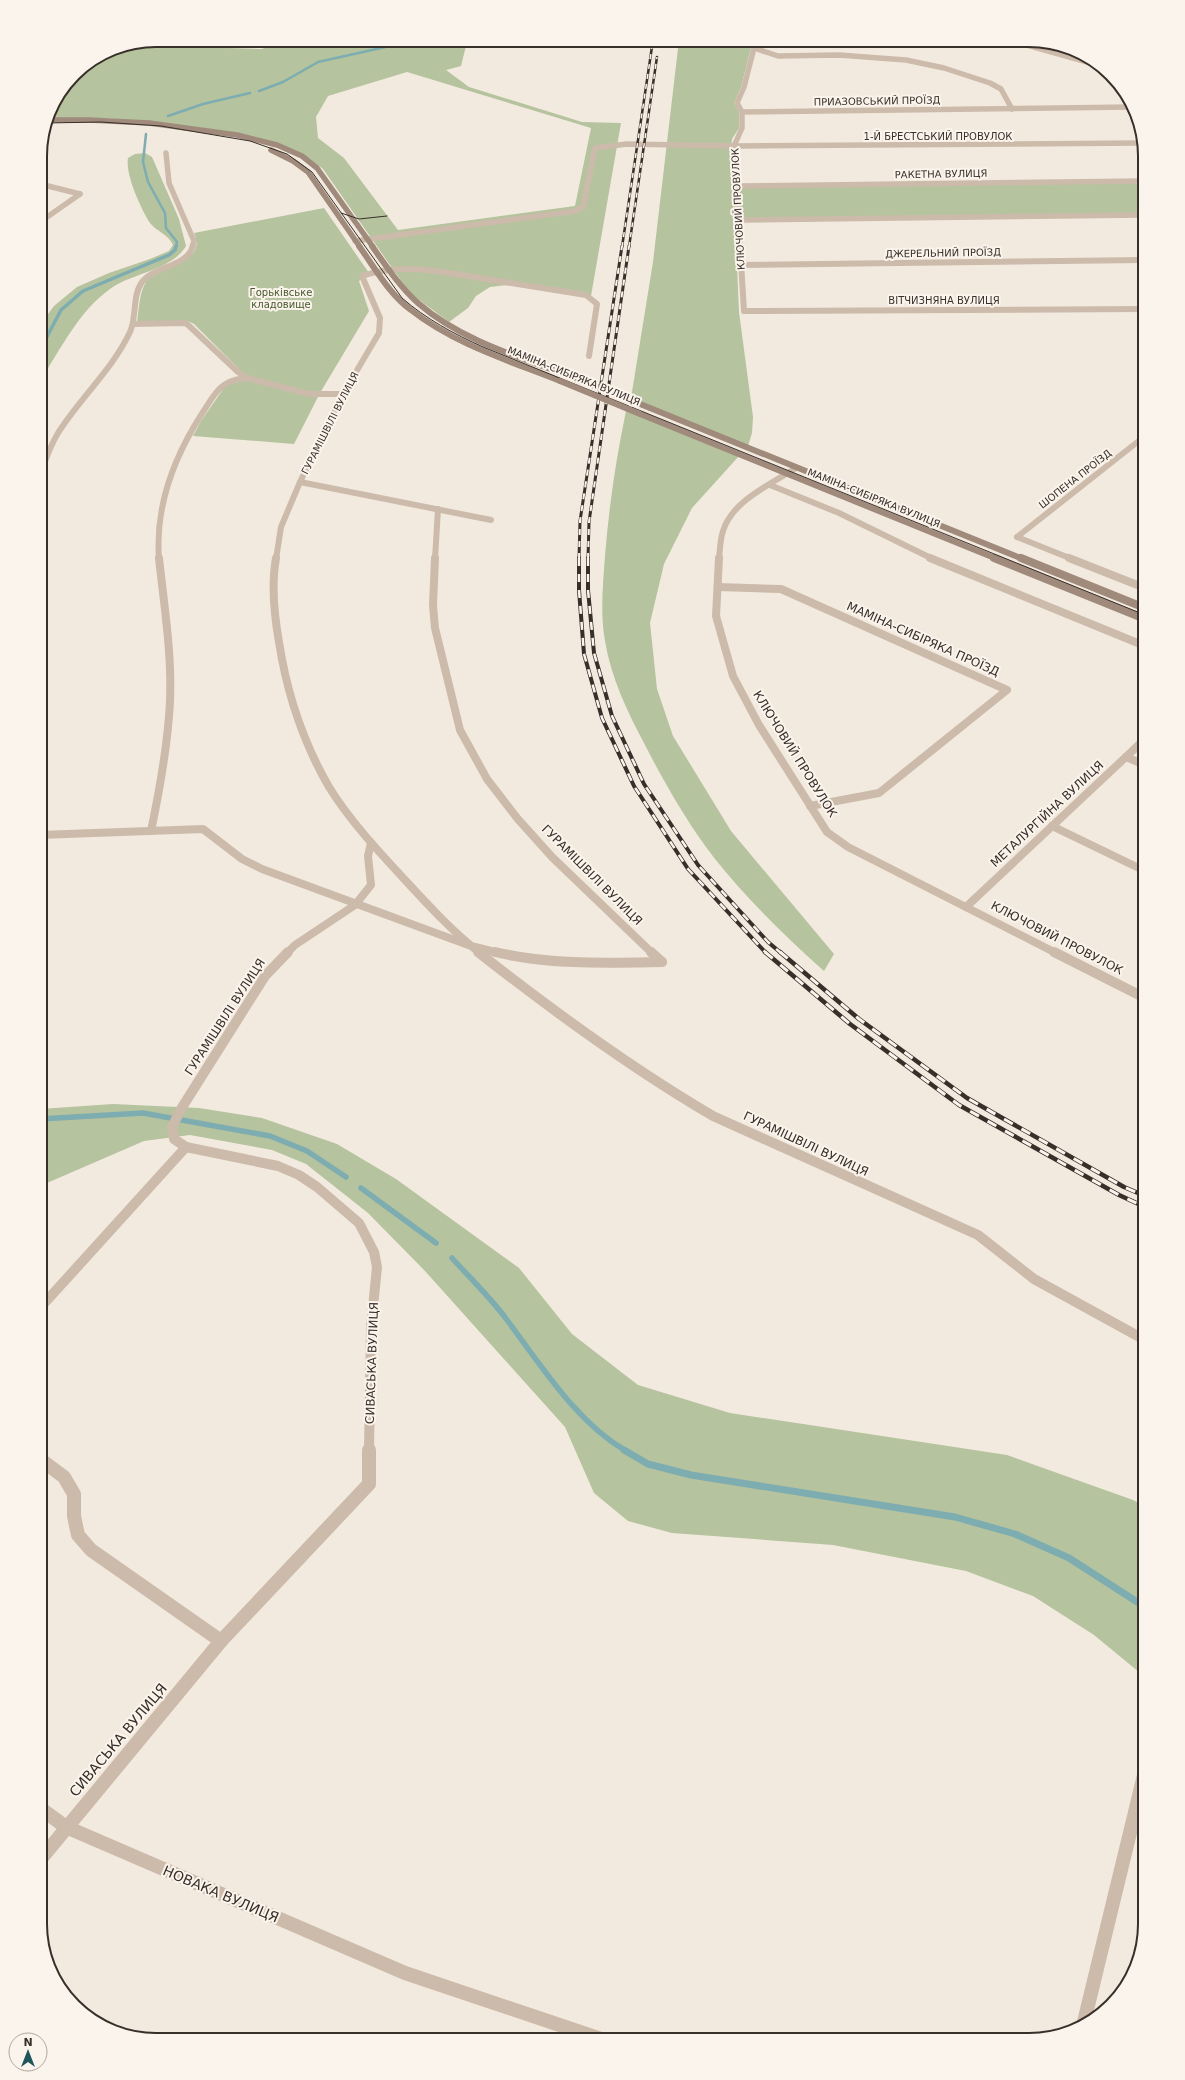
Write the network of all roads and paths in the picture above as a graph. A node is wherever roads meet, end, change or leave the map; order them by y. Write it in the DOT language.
graph roads {
  1 [pos="1033,47"];
  2 [pos="754,48"];
  3 [pos="1081,60"];
  4 [pos="1012,109"];
  5 [pos="1128,110"];
  6 [pos="742,112"];
  7 [pos="53,120"];
  8 [pos="52,125"];
  9 [pos="1137,143"];
  10 [pos="734,146"];
  11 [pos="166,153"];
  12 [pos="1138,181"];
  13 [pos="47,186"];
  14 [pos="737,186"];
  15 [pos="1138,215"];
  16 [pos="47,217"];
  17 [pos="739,220"];
  18 [pos="368,239"];
  19 [pos="356,241"];
  20 [pos="1138,260"];
  21 [pos="740,265"];
  22 [pos="389,269"];
  23 [pos="376,271"];
  24 [pos="1138,309"];
  25 [pos="744,311"];
  26 [pos="133,324"];
  27 [pos="589,356"];
  28 [pos="247,378"];
  29 [pos="343,394"];
  30 [pos="1138,442"];
  31 [pos="47,452"];
  32 [pos="796,468"];
  33 [pos="787,474"];
  34 [pos="300,482"];
  35 [pos="770,485"];
  36 [pos="438,509"];
  37 [pos="491,520"];
  38 [pos="1138,585"];
  39 [pos="718,587"];
  40 [pos="1138,605"];
  41 [pos="1138,616"];
  42 [pos="1138,643"];
  43 [pos="1138,746"];
  44 [pos="1126,757"];
  45 [pos="1138,762"];
  46 [pos="810,806"];
  47 [pos="1052,826"];
  48 [pos="151,831"];
  49 [pos="47,835"];
  50 [pos="371,843"];
  51 [pos="1138,869"];
  52 [pos="355,904"];
  53 [pos="966,907"];
  54 [pos="471,946"];
  55 [pos="1138,994"];
  56 [pos="186,1147"];
  57 [pos="47,1300"];
  58 [pos="1138,1336"];
  59 [pos="47,1464"];
  60 [pos="221,1641"];
  61 [pos="1138,1800"];
  62 [pos="47,1813"];
  63 [pos="66,1827"];
  64 [pos="47,1851"];
  65 [pos="1085,2018"];
  66 [pos="583,2033"];
  1 -- 3 [label="street"];
  2 -- 4 [label="street"];
  2 -- 6 [label="street, КЛЮЧОВИЙ ПРОВУЛОК"];
  4 -- 5 [label="street, ПРИАЗОВСЬКИЙ ПРОЇЗД"];
  4 -- 6 [label="street, ПРИАЗОВСЬКИЙ ПРОЇЗД"];
  6 -- 10 [label="street, КЛЮЧОВИЙ ПРОВУЛОК"];
  7 -- 18 [label="main road, МАМІНА-СИБІРЯКА ВУЛИЦЯ"];
  8 -- 19 [label="main road, МАМІНА-СИБІРЯКА ВУЛИЦЯ"];
  9 -- 10 [label="street, 1-Й БРЕСТСЬКИЙ ПРОВУЛОК"];
  10 -- 14 [label="street, КЛЮЧОВИЙ ПРОВУЛОК"];
  10 -- 18 [label="street, 1-Й БРЕСТСЬКИЙ ПРОВУЛОК"];
  11 -- 26 [label="street"];
  12 -- 14 [label="street, РАКЕТНА ВУЛИЦЯ"];
  13 -- 16 [label="street"];
  14 -- 17 [label="street, КЛЮЧОВИЙ ПРОВУЛОК"];
  15 -- 17 [label="street"];
  17 -- 21 [label="street, КЛЮЧОВИЙ ПРОВУЛОК"];
  18 -- 19 [label="street"];
  18 -- 22 [label="main road, МАМІНА-СИБІРЯКА ВУЛИЦЯ"];
  19 -- 23 [label="main road, МАМІНА-СИБІРЯКА ВУЛИЦЯ"];
  20 -- 21 [label="street, ДЖЕРЕЛЬНИЙ ПРОЇЗД"];
  21 -- 25 [label="street, КЛЮЧОВИЙ ПРОВУЛОК"];
  22 -- 23 [label="street"];
  22 -- 27 [label="street"];
  22 -- 32 [label="main road, МАМІНА-СИБІРЯКА ВУЛИЦЯ, bridge"];
  23 -- 29 [label="street, ГУРАМІШВІЛІ ВУЛИЦЯ"];
  23 -- 33 [label="main road, МАМІНА-СИБІРЯКА ВУЛИЦЯ, bridge"];
  24 -- 25 [label="street, ВІТЧИЗНЯНА ВУЛИЦЯ"];
  26 -- 28 [label="street"];
  26 -- 31 [label="street"];
  28 -- 29 [label="street"];
  28 -- 48 [label="street"];
  29 -- 34 [label="street, ГУРАМІШВІЛІ ВУЛИЦЯ"];
  30 -- 38 [label="street, ШОПЕНА ПРОЇЗД"];
  32 -- 33 [label="street, КЛЮЧОВИЙ ПРОВУЛОК"];
  32 -- 40 [label="main road, МАМІНА-СИБІРЯКА ВУЛИЦЯ"];
  33 -- 35 [label="street, КЛЮЧОВИЙ ПРОВУЛОК"];
  33 -- 41 [label="main road, МАМІНА-СИБІРЯКА ВУЛИЦЯ"];
  34 -- 36 [label="street"];
  34 -- 50 [label="street, ГУРАМІШВІЛІ ВУЛИЦЯ"];
  35 -- 39 [label="street, КЛЮЧОВИЙ ПРОВУЛОК"];
  35 -- 42 [label="street"];
  36 -- 37 [label="street"];
  36 -- 54 [label="street, ГУРАМІШВІЛІ ВУЛИЦЯ"];
  39 -- 46 [label="street, КЛЮЧОВИЙ ПРОВУЛОК"];
  39 -- 46 [label="street, МАМІНА-СИБІРЯКА ПРОЇЗД"];
  43 -- 44 [label="street, МЕТАЛУРГІЙНА ВУЛИЦЯ"];
  44 -- 45 [label="street"];
  44 -- 47 [label="street, МЕТАЛУРГІЙНА ВУЛИЦЯ"];
  46 -- 53 [label="street, КЛЮЧОВИЙ ПРОВУЛОК"];
  47 -- 51 [label="street"];
  47 -- 53 [label="street, МЕТАЛУРГІЙНА ВУЛИЦЯ"];
  48 -- 49 [label="street, ГУРАМІШВІЛІ ВУЛИЦЯ"];
  48 -- 52 [label="street, ГУРАМІШВІЛІ ВУЛИЦЯ"];
  50 -- 52 [label="street, ГУРАМІШВІЛІ ВУЛИЦЯ"];
  50 -- 54 [label="street, ГУРАМІШВІЛІ ВУЛИЦЯ"];
  52 -- 54 [label="street, ГУРАМІШВІЛІ ВУЛИЦЯ"];
  52 -- 56 [label="street, ГУРАМІШВІЛІ ВУЛИЦЯ"];
  53 -- 55 [label="street, КЛЮЧОВИЙ ПРОВУЛОК"];
  54 -- 58 [label="street, ГУРАМІШВІЛІ ВУЛИЦЯ"];
  56 -- 57 [label="street"];
  56 -- 60 [label="street, СИВАСЬКА ВУЛИЦЯ"];
  59 -- 60 [label="street"];
  60 -- 63 [label="street, СИВАСЬКА ВУЛИЦЯ"];
  61 -- 65 [label="street"];
  62 -- 63 [label="street, НОВАКА ВУЛИЦЯ"];
  63 -- 64 [label="street, СИВАСЬКА ВУЛИЦЯ"];
  63 -- 66 [label="street, НОВАКА ВУЛИЦЯ"];
}
